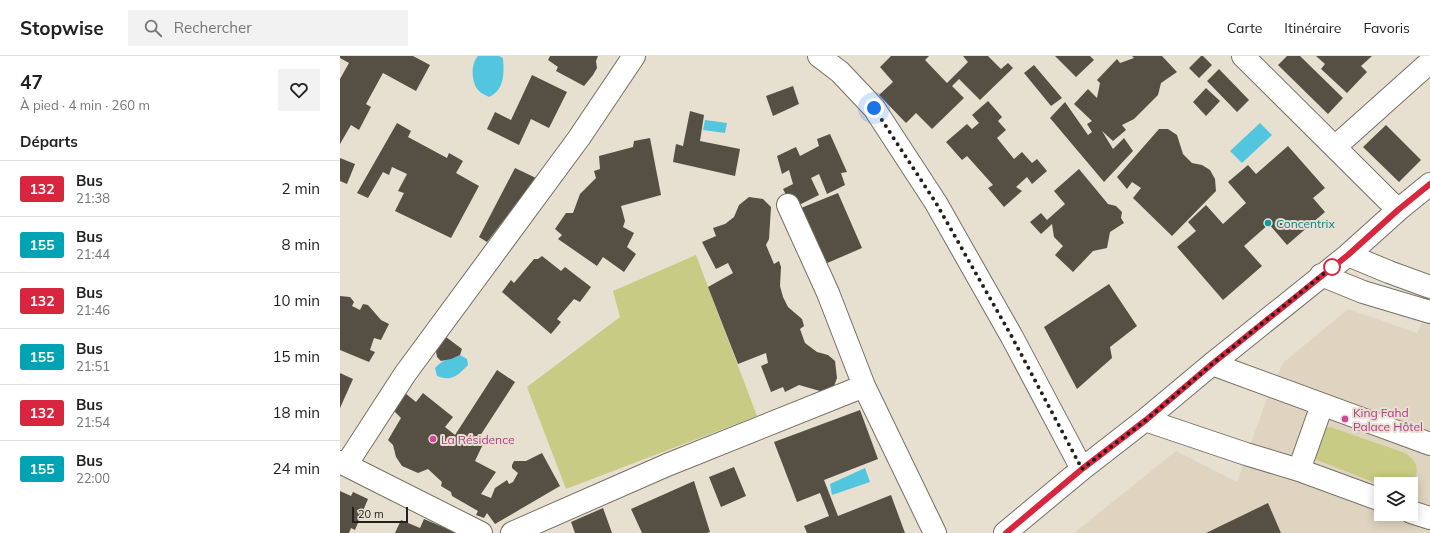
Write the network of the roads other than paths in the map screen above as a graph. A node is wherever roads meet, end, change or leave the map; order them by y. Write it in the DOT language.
graph roads {
  1 [pos="634,56"];
  2 [pos="819,56"];
  3 [pos="1243,56"];
  4 [pos="1430,62"];
  5 [pos="1335,147"];
  6 [pos="1430,184"];
  7 [pos="788,205"];
  8 [pos="1398,210"];
  9 [pos="1348,255"];
  10 [pos="1321,275"];
  11 [pos="1430,287"];
  12 [pos="1430,312"];
  13 [pos="1212,364"];
  14 [pos="864,386"];
  15 [pos="1322,405"];
  16 [pos="1146,420"];
  17 [pos="1430,444"];
  18 [pos="343,463"];
  19 [pos="1082,469"];
  20 [pos="1299,470"];
  21 [pos="1374,497"];
  22 [pos="1418,514"];
  23 [pos="1430,518"];
  24 [pos="481,533"];
  25 [pos="512,533"];
  26 [pos="935,533"];
  27 [pos="1006,533"];
  1 -- 18 [label="street"];
  2 -- 19 [label="street"];
  3 -- 5 [label="street"];
  4 -- 5 [label="street"];
  5 -- 8 [label="street"];
  6 -- 8 [label="street"];
  7 -- 14 [label="street"];
  8 -- 9 [label="street"];
  9 -- 10 [label="street"];
  9 -- 11 [label="street"];
  10 -- 12 [label="street"];
  10 -- 13 [label="street"];
  13 -- 15 [label="street"];
  13 -- 16 [label="street"];
  14 -- 25 [label="street"];
  14 -- 26 [label="street"];
  15 -- 17 [label="street"];
  15 -- 20 [label="street"];
  16 -- 19 [label="street"];
  16 -- 20 [label="street"];
  18 -- 24 [label="street"];
  19 -- 27 [label="street"];
  20 -- 21 [label="street"];
  22 -- 23 [label="street"];
}
